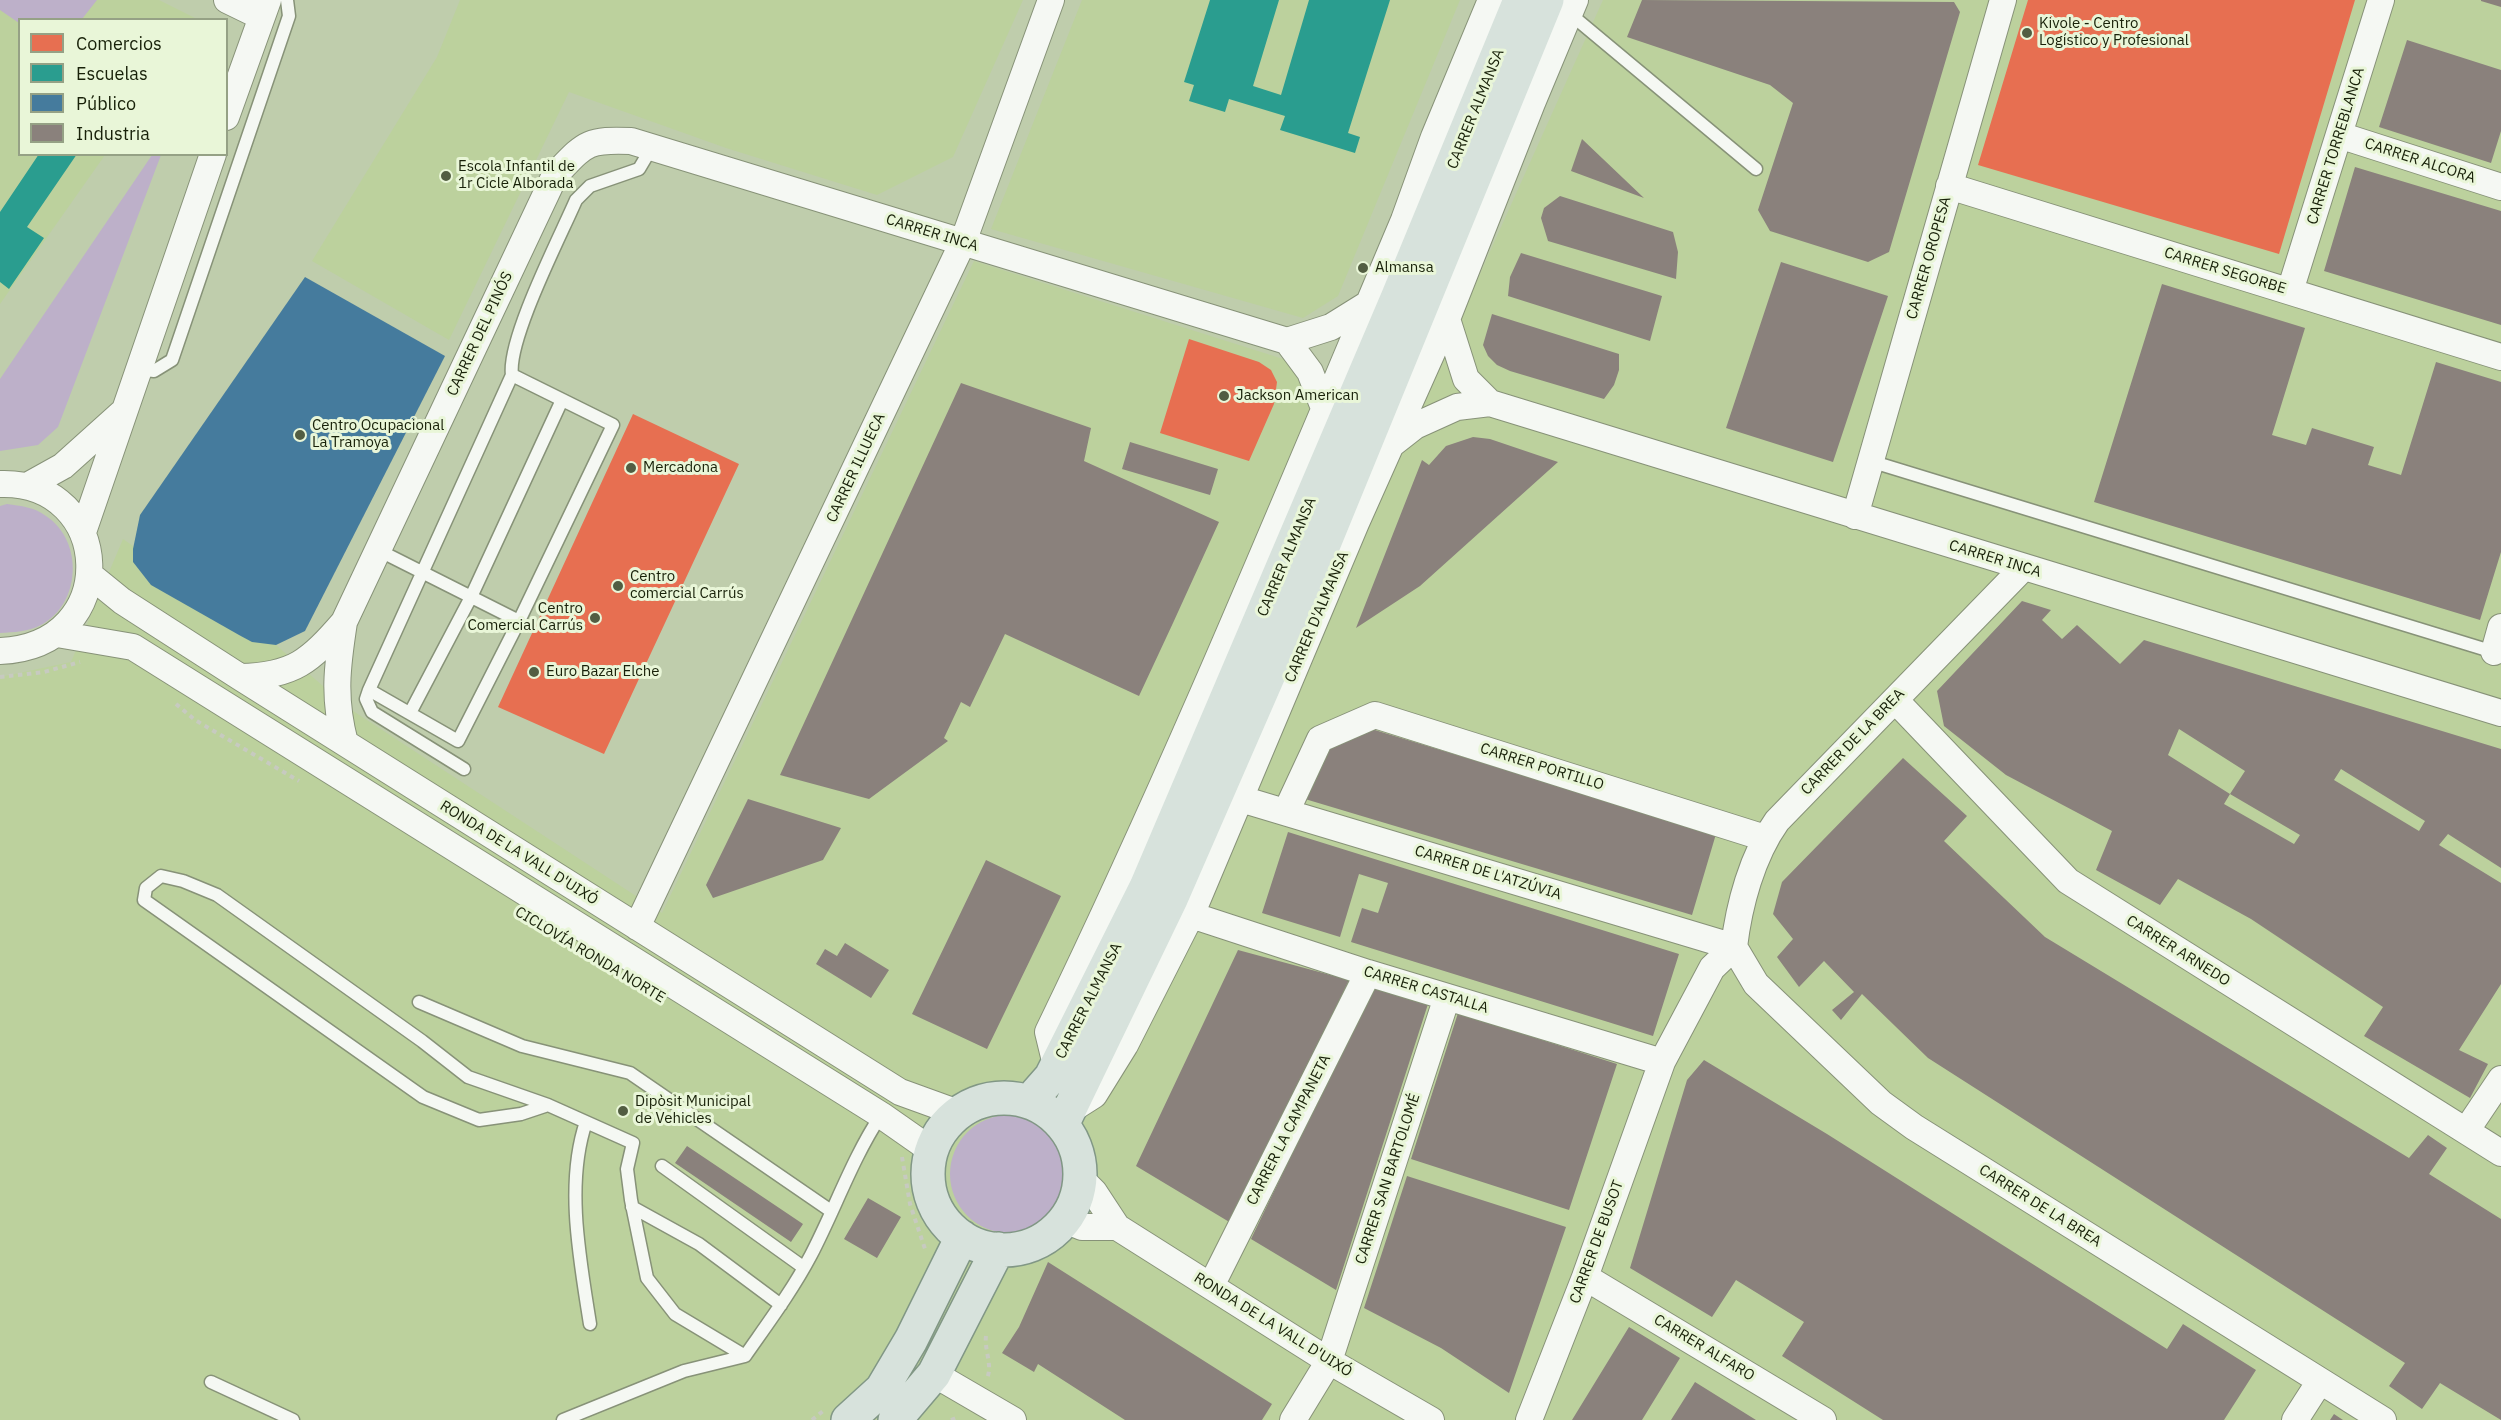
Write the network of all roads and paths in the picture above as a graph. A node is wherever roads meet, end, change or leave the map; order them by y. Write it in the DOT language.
graph roads {
  1 [pos="227,0"];
  2 [pos="287,0"];
  3 [pos="1051,0"];
  4 [pos="1491,0"];
  5 [pos="1520,0"];
  6 [pos="2003,0"];
  7 [pos="2381,0"];
  8 [pos="1564,4"];
  9 [pos="265,8"];
  10 [pos="1484,92"];
  11 [pos="1532,103"];
  12 [pos="228,111"];
  13 [pos="2339,135"];
  14 [pos="1434,137"];
  15 [pos="1489,141"];
  16 [pos="652,147"];
  17 [pos="579,151"];
  18 [pos="212,156"];
  19 [pos="1756,169"];
  20 [pos="1949,186"];
  21 [pos="2501,187"];
  22 [pos="963,243"];
  23 [pos="2290,291"];
  24 [pos="1368,304"];
  25 [pos="1447,319"];
  26 [pos="1287,341"];
  27 [pos="2501,357"];
  28 [pos="139,369"];
  29 [pos="513,375"];
  30 [pos="562,400"];
  31 [pos="1490,403"];
  32 [pos="1324,408"];
  33 [pos="124,411"];
  34 [pos="1391,444"];
  35 [pos="1870,461"];
  36 [pos="0,484"];
  37 [pos="27,486"];
  38 [pos="1855,516"];
  39 [pos="83,532"];
  40 [pos="378,550"];
  41 [pos="2024,567"];
  42 [pos="422,574"];
  43 [pos="90,575"];
  44 [pos="471,597"];
  45 [pos="519,621"];
  46 [pos="344,622"];
  47 [pos="2501,627"];
  48 [pos="57,634"];
  49 [pos="0,651"];
  50 [pos="2497,653"];
  51 [pos="85,661"];
  52 [pos="0,677"];
  53 [pos="240,677"];
  54 [pos="369,690"];
  55 [pos="167,697"];
  56 [pos="1895,700"];
  57 [pos="410,713"];
  58 [pos="2501,713"];
  59 [pos="345,743"];
  60 [pos="464,769"];
  61 [pos="308,787"];
  62 [pos="1241,799"];
  63 [pos="1286,812"];
  64 [pos="1765,838"];
  65 [pos="1191,915"];
  66 [pos="637,927"];
  67 [pos="1734,947"];
  68 [pos="1368,974"];
  69 [pos="1447,996"];
  70 [pos="418,1002"];
  71 [pos="1662,1062"];
  72 [pos="1056,1065"];
  73 [pos="2501,1079"];
  74 [pos="1029,1102"];
  75 [pos="548,1105"];
  76 [pos="958,1113"];
  77 [pos="1066,1118"];
  78 [pos="586,1122"];
  79 [pos="875,1123"];
  80 [pos="2466,1131"];
  81 [pos="931,1150"];
  82 [pos="2501,1153"];
  83 [pos="662,1166"];
  84 [pos="1080,1178"];
  85 [pos="632,1207"];
  86 [pos="831,1210"];
  87 [pos="1065,1220"];
  88 [pos="1117,1227"];
  89 [pos="962,1237"];
  90 [pos="999,1250"];
  91 [pos="926,1254"];
  92 [pos="804,1267"];
  93 [pos="1585,1277"];
  94 [pos="1210,1286"];
  95 [pos="781,1305"];
  96 [pos="590,1324"];
  97 [pos="987,1326"];
  98 [pos="745,1356"];
  99 [pos="1329,1361"];
  100 [pos="934,1374"];
  101 [pos="2320,1381"];
  102 [pos="211,1382"];
  103 [pos="976,1398"];
  104 [pos="838,1413"];
  105 [pos="293,1420"];
  106 [pos="562,1420"];
  107 [pos="812,1420"];
  108 [pos="895,1420"];
  109 [pos="951,1420"];
  110 [pos="1013,1420"];
  111 [pos="1293,1420"];
  112 [pos="1431,1420"];
  113 [pos="1529,1420"];
  114 [pos="1823,1420"];
  115 [pos="2295,1420"];
  116 [pos="2383,1420"];
  1 -- 9 [label="street"];
  2 -- 28 [label="lane"];
  3 -- 22 [label="street, CARRER ILLUECA"];
  4 -- 14 [label="street"];
  5 -- 10 [label="main road, CARRER ALMANSA"];
  6 -- 20 [label="street, CARRER OROPESA"];
  7 -- 13 [label="street, CARRER TORREBLANCA"];
  8 -- 11 [label="street, CARRER D'ALMANSA"];
  8 -- 15 [label="main road, CARRER D'ALMANSA"];
  8 -- 19 [label="lane"];
  9 -- 12 [label="street"];
  10 -- 14 [label="street"];
  10 -- 72 [label="main road, CARRER ALMANSA"];
  11 -- 15 [label="street, CARRER D'ALMANSA"];
  11 -- 25 [label="street, CARRER D'ALMANSA"];
  13 -- 21 [label="street, CARRER ALCORA"];
  13 -- 23 [label="street, CARRER TORREBLANCA"];
  14 -- 24 [label="street"];
  15 -- 77 [label="main road, CARRER D'ALMANSA"];
  16 -- 17 [label="street, CARRER INCA"];
  16 -- 22 [label="street, CARRER INCA"];
  16 -- 29 [label="lane"];
  17 -- 40 [label="street, CARRER DEL PINÓS"];
  18 -- 28 [label="street"];
  20 -- 23 [label="street, CARRER SEGORBE"];
  20 -- 35 [label="street, CARRER OROPESA"];
  22 -- 26 [label="street, CARRER INCA"];
  22 -- 66 [label="street, CARRER ILLUECA"];
  23 -- 27 [label="street, CARRER SEGORBE"];
  24 -- 26 [label="street"];
  24 -- 32 [label="street"];
  25 -- 31 [label="street"];
  25 -- 34 [label="street, CARRER D'ALMANSA"];
  26 -- 32 [label="street"];
  28 -- 33 [label="street"];
  29 -- 30 [label="lane"];
  29 -- 42 [label="lane"];
  30 -- 44 [label="lane"];
  30 -- 45 [label="lane"];
  31 -- 34 [label="street"];
  31 -- 38 [label="street, CARRER INCA"];
  32 -- 72 [label="street"];
  33 -- 37 [label="street"];
  33 -- 39 [label="street"];
  34 -- 62 [label="street, CARRER D'ALMANSA"];
  35 -- 38 [label="street, CARRER OROPESA"];
  35 -- 50 [label="lane"];
  36 -- 37 [label="street"];
  37 -- 39 [label="street"];
  38 -- 41 [label="street, CARRER INCA"];
  39 -- 43 [label="street"];
  40 -- 42 [label="lane"];
  40 -- 46 [label="street, CARRER DEL PINÓS"];
  41 -- 56 [label="street, CARRER DE LA BREA"];
  41 -- 58 [label="street, CARRER INCA"];
  42 -- 44 [label="lane"];
  42 -- 54 [label="lane"];
  43 -- 48 [label="street"];
  43 -- 53 [label="street, RONDA DE LA VALL D'UIXÓ"];
  44 -- 45 [label="lane"];
  44 -- 57 [label="lane"];
  45 -- 57 [label="lane"];
  46 -- 53 [label="street, CARRER DEL PINÓS"];
  46 -- 59 [label="street, CARRER DEL PINÓS"];
  47 -- 50 [label="street"];
  48 -- 49 [label="street"];
  48 -- 79 [label="street, RONDA DE LA VALL D'UIXÓ"];
  51 -- 52 [label="path"];
  53 -- 59 [label="street, RONDA DE LA VALL D'UIXÓ"];
  54 -- 57 [label="lane"];
  54 -- 60 [label="lane"];
  55 -- 61 [label="path"];
  56 -- 64 [label="street, CARRER DE LA BREA"];
  56 -- 80 [label="street, CARRER ARNEDO"];
  59 -- 66 [label="street, RONDA DE LA VALL D'UIXÓ"];
  62 -- 63 [label="street, CARRER DE L'ATZÚVIA"];
  62 -- 65 [label="street, CARRER D'ALMANSA"];
  63 -- 64 [label="street, CARRER PORTILLO"];
  63 -- 67 [label="street, CARRER DE L'ATZÚVIA"];
  64 -- 67 [label="street, CARRER DE LA BREA"];
  65 -- 68 [label="street, CARRER CASTALLA"];
  65 -- 77 [label="street, CARRER D'ALMANSA"];
  66 -- 76 [label="street, RONDA DE LA VALL D'UIXÓ"];
  67 -- 71 [label="street"];
  67 -- 101 [label="street, CARRER DE LA BREA"];
  68 -- 69 [label="street, CARRER CASTALLA"];
  68 -- 94 [label="street, CARRER LA CAMPANETA"];
  69 -- 71 [label="street, CARRER CASTALLA"];
  69 -- 99 [label="street, CARRER SAN BARTOLOMÉ"];
  70 -- 86 [label="lane"];
  71 -- 93 [label="street, CARRER DE BUSOT"];
  72 -- 74 [label="main road, CARRER ALMANSA"];
  73 -- 80 [label="street"];
  74 -- 76 [label="main road"];
  74 -- 77 [label="main road"];
  75 -- 75 [label="lane"];
  75 -- 78 [label="lane"];
  76 -- 81 [label="main road"];
  77 -- 84 [label="main road"];
  78 -- 85 [label="lane"];
  78 -- 96 [label="lane"];
  79 -- 81 [label="street, RONDA DE LA VALL D'UIXÓ"];
  79 -- 86 [label="lane"];
  79 -- 91 [label="path"];
  80 -- 82 [label="street, CARRER ARNEDO"];
  81 -- 89 [label="main road"];
  83 -- 92 [label="lane"];
  84 -- 87 [label="main road"];
  84 -- 88 [label="street, RONDA DE LA VALL D'UIXÓ"];
  85 -- 95 [label="lane"];
  85 -- 98 [label="lane"];
  86 -- 92 [label="lane"];
  87 -- 88 [label="street"];
  87 -- 90 [label="main road"];
  88 -- 94 [label="street, RONDA DE LA VALL D'UIXÓ"];
  89 -- 90 [label="main road"];
  89 -- 104 [label="main road"];
  90 -- 100 [label="main road"];
  92 -- 95 [label="lane"];
  93 -- 113 [label="street, CARRER DE BUSOT"];
  93 -- 114 [label="street, CARRER ALFARO"];
  94 -- 99 [label="street, RONDA DE LA VALL D'UIXÓ"];
  95 -- 98 [label="lane"];
  97 -- 103 [label="path"];
  98 -- 106 [label="lane"];
  99 -- 111 [label="street, CARRER SAN BARTOLOMÉ"];
  99 -- 112 [label="street, RONDA DE LA VALL D'UIXÓ"];
  100 -- 103 [label="street"];
  100 -- 108 [label="main road"];
  101 -- 115 [label="street"];
  101 -- 116 [label="street, CARRER DE LA BREA"];
  102 -- 105 [label="lane"];
  103 -- 109 [label="path"];
  103 -- 110 [label="street"];
  104 -- 107 [label="path"];
}
